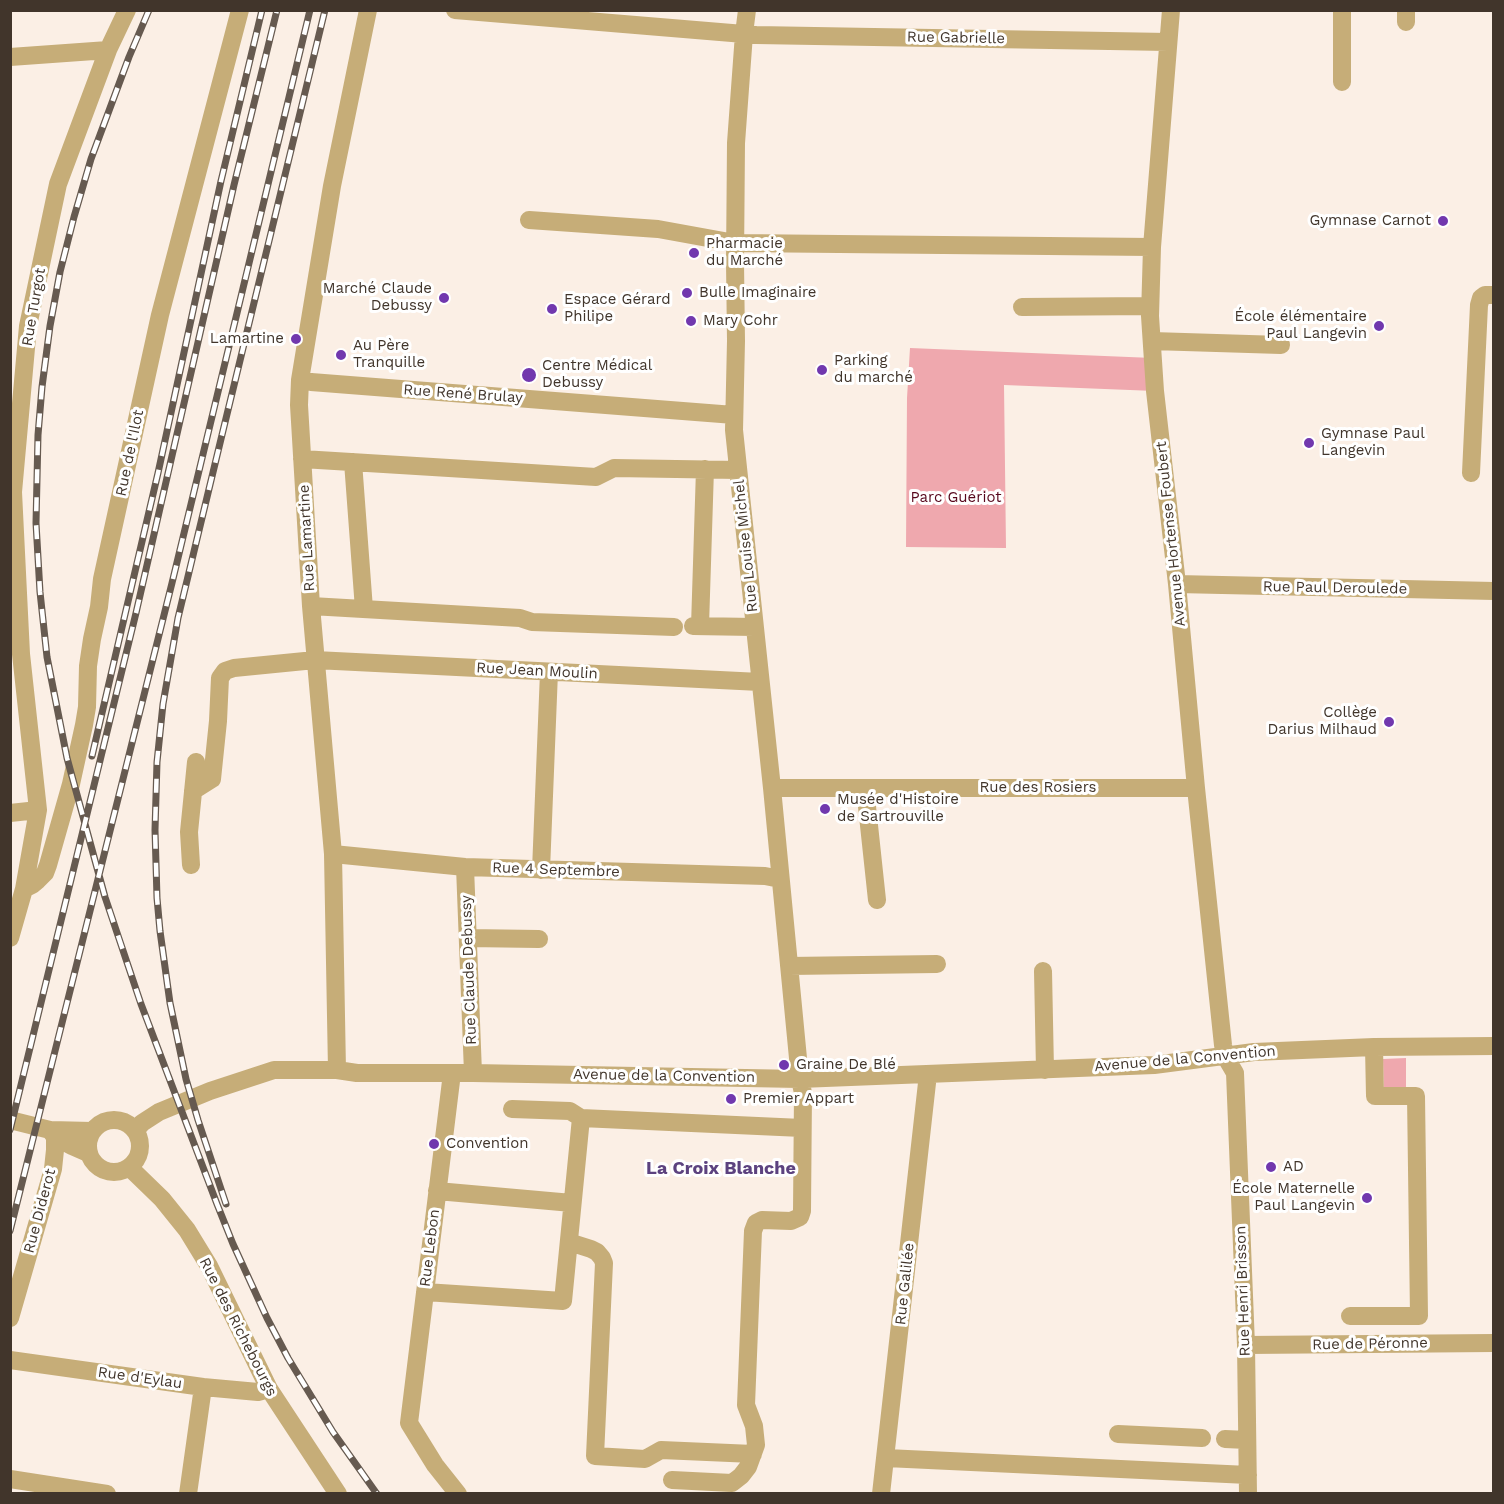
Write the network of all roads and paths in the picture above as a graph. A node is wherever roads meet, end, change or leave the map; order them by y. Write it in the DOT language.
graph roads {
  1 [pos="127,10"];
  2 [pos="240,10"];
  3 [pos="368,10"];
  4 [pos="456,10"];
  5 [pos="747,10"];
  6 [pos="1171,10"];
  7 [pos="1342,10"];
  8 [pos="744,34"];
  9 [pos="1168,42"];
  10 [pos="108,50"];
  11 [pos="10,57"];
  12 [pos="1342,82"];
  13 [pos="530,220"];
  14 [pos="735,243"];
  15 [pos="1152,247"];
  16 [pos="1494,295"];
  17 [pos="1150,306"];
  18 [pos="1022,307"];
  19 [pos="1152,341"];
  20 [pos="1281,345"];
  21 [pos="300,380"];
  22 [pos="734,415"];
  23 [pos="302,459"];
  24 [pos="353,462"];
  25 [pos="705,470"];
  26 [pos="738,470"];
  27 [pos="1471,473"];
  28 [pos="1177,584"];
  29 [pos="1494,591"];
  30 [pos="310,606"];
  31 [pos="364,609"];
  32 [pos="674,627"];
  33 [pos="754,627"];
  34 [pos="315,660"];
  35 [pos="549,672"];
  36 [pos="760,682"];
  37 [pos="196,762"];
  38 [pos="772,788"];
  39 [pos="1196,788"];
  40 [pos="193,791"];
  41 [pos="865,794"];
  42 [pos="819,799"];
  43 [pos="38,810"];
  44 [pos="10,813"];
  45 [pos="333,854"];
  46 [pos="191,865"];
  47 [pos="465,867"];
  48 [pos="541,870"];
  49 [pos="780,879"];
  50 [pos="24,889"];
  51 [pos="877,900"];
  52 [pos="10,938"];
  53 [pos="468,938"];
  54 [pos="539,939"];
  55 [pos="937,964"];
  56 [pos="789,966"];
  57 [pos="1043,971"];
  58 [pos="1494,1046"];
  59 [pos="1374,1047"];
  60 [pos="1225,1056"];
  61 [pos="337,1070"];
  62 [pos="1045,1070"];
  63 [pos="452,1073"];
  64 [pos="473,1073"];
  65 [pos="928,1074"];
  66 [pos="800,1079"];
  67 [pos="512,1108"];
  68 [pos="581,1118"];
  69 [pos="10,1120"];
  70 [pos="802,1128"];
  71 [pos="92,1131"];
  72 [pos="135,1131"];
  73 [pos="51,1132"];
  74 [pos="88,1153"];
  75 [pos="129,1167"];
  76 [pos="437,1191"];
  77 [pos="572,1203"];
  78 [pos="568,1242"];
  79 [pos="425,1292"];
  80 [pos="1350,1316"];
  81 [pos="10,1318"];
  82 [pos="1494,1343"];
  83 [pos="1245,1345"];
  84 [pos="10,1360"];
  85 [pos="203,1387"];
  86 [pos="269,1389"];
  87 [pos="1118,1434"];
  88 [pos="1202,1438"];
  89 [pos="1225,1439"];
  90 [pos="1247,1440"];
  91 [pos="753,1455"];
  92 [pos="886,1458"];
  93 [pos="1248,1475"];
  94 [pos="10,1479"];
  95 [pos="672,1480"];
  96 [pos="719,1488"];
  97 [pos="107,1494"];
  98 [pos="188,1494"];
  99 [pos="338,1494"];
  100 [pos="458,1494"];
  101 [pos="880,1494"];
  102 [pos="1248,1494"];
  1 -- 10 [label="street, Rue Turgot"];
  2 -- 50 [label="street, Rue de l'Ilot"];
  3 -- 21 [label="street, Rue Lamartine"];
  4 -- 8 [label="street, Rue Gabrielle"];
  5 -- 8 [label="street, Rue Louise Michel"];
  6 -- 9 [label="street, Avenue Hortense Foubert"];
  7 -- 12 [label="street"];
  8 -- 9 [label="street, Rue Gabrielle"];
  8 -- 14 [label="street, Rue Louise Michel"];
  9 -- 15 [label="street, Avenue Hortense Foubert"];
  10 -- 11 [label="street"];
  10 -- 43 [label="street, Rue Turgot"];
  13 -- 14 [label="street"];
  14 -- 15 [label="street"];
  14 -- 22 [label="street, Rue Louise Michel"];
  15 -- 17 [label="street, Avenue Hortense Foubert"];
  16 -- 27 [label="street"];
  17 -- 18 [label="street"];
  17 -- 19 [label="street, Avenue Hortense Foubert"];
  19 -- 20 [label="street"];
  19 -- 28 [label="street, Avenue Hortense Foubert"];
  21 -- 22 [label="street, Rue René Brulay"];
  21 -- 23 [label="street, Rue Lamartine"];
  22 -- 26 [label="street, Rue Louise Michel"];
  23 -- 24 [label="street"];
  23 -- 30 [label="street, Rue Lamartine"];
  24 -- 25 [label="street"];
  24 -- 31 [label="street"];
  25 -- 26 [label="street"];
  25 -- 33 [label="street"];
  26 -- 33 [label="street, Rue Louise Michel"];
  28 -- 29 [label="street, Rue Paul Deroulede"];
  28 -- 39 [label="street, Avenue Hortense Foubert"];
  30 -- 31 [label="street"];
  30 -- 34 [label="street, Rue Lamartine"];
  31 -- 32 [label="street"];
  33 -- 36 [label="street, Rue Louise Michel"];
  34 -- 35 [label="street, Rue Jean Moulin"];
  34 -- 40 [label="street, Rue Jean Moulin"];
  34 -- 45 [label="street, Rue Lamartine"];
  35 -- 36 [label="street, Rue Jean Moulin"];
  35 -- 48 [label="street"];
  36 -- 38 [label="street, Rue Louise Michel"];
  37 -- 40 [label="street"];
  38 -- 41 [label="street, Rue des Rosiers"];
  38 -- 49 [label="street, Rue Louise Michel"];
  39 -- 41 [label="street, Rue des Rosiers"];
  39 -- 60 [label="street, Avenue Hortense Foubert"];
  40 -- 46 [label="street"];
  41 -- 42 [label="street"];
  41 -- 51 [label="street"];
  43 -- 44 [label="street"];
  43 -- 50 [label="street, Rue Turgot"];
  45 -- 47 [label="street, Rue 4 Septembre"];
  45 -- 61 [label="street, Rue Lamartine"];
  47 -- 48 [label="street, Rue 4 Septembre"];
  47 -- 53 [label="street, Rue Claude Debussy"];
  48 -- 49 [label="street, Rue 4 Septembre"];
  49 -- 56 [label="street, Rue Louise Michel"];
  50 -- 52 [label="street, Rue Turgot"];
  53 -- 54 [label="street"];
  53 -- 64 [label="street, Rue Claude Debussy"];
  55 -- 56 [label="street"];
  56 -- 66 [label="street, Rue Louise Michel"];
  57 -- 62 [label="street"];
  58 -- 59 [label="street, Avenue de la Convention"];
  59 -- 60 [label="street, Avenue de la Convention"];
  59 -- 80 [label="street"];
  60 -- 62 [label="street, Avenue de la Convention"];
  60 -- 83 [label="street, Rue Henri Brisson"];
  61 -- 63 [label="street, Avenue de la Convention"];
  61 -- 72 [label="street, Avenue de la Convention"];
  62 -- 65 [label="street, Avenue de la Convention"];
  63 -- 64 [label="street, Avenue de la Convention"];
  63 -- 76 [label="street, Rue Lebon"];
  64 -- 66 [label="street, Avenue de la Convention"];
  65 -- 66 [label="street, Avenue de la Convention"];
  65 -- 92 [label="street, Rue Galilée"];
  66 -- 70 [label="street, Rue Louise Michel"];
  67 -- 68 [label="street"];
  68 -- 70 [label="street"];
  68 -- 77 [label="street"];
  69 -- 73 [label="street"];
  70 -- 91 [label="street, Rue Louise Michel"];
  71 -- 72 [label="street"];
  71 -- 73 [label="street"];
  71 -- 74 [label="street"];
  72 -- 75 [label="street"];
  73 -- 74 [label="street"];
  73 -- 81 [label="street, Rue Diderot"];
  74 -- 75 [label="street"];
  75 -- 86 [label="street, Rue des Richebourgs"];
  76 -- 77 [label="street"];
  76 -- 79 [label="street, Rue Lebon"];
  77 -- 78 [label="street"];
  78 -- 79 [label="street"];
  78 -- 91 [label="street"];
  79 -- 100 [label="street, Rue Lebon"];
  82 -- 83 [label="street, Rue de Péronne"];
  83 -- 90 [label="street, Rue Henri Brisson"];
  84 -- 85 [label="street, Rue d'Eylau"];
  85 -- 86 [label="street, Rue d'Eylau"];
  85 -- 98 [label="street"];
  86 -- 99 [label="street, Rue des Richebourgs"];
  87 -- 88 [label="street"];
  89 -- 90 [label="street"];
  90 -- 93 [label="street, Rue Henri Brisson"];
  91 -- 96 [label="street"];
  92 -- 93 [label="street"];
  92 -- 101 [label="street, Rue Galilée"];
  93 -- 102 [label="street, Rue Henri Brisson"];
  94 -- 97 [label="street"];
  95 -- 96 [label="street"];
}
